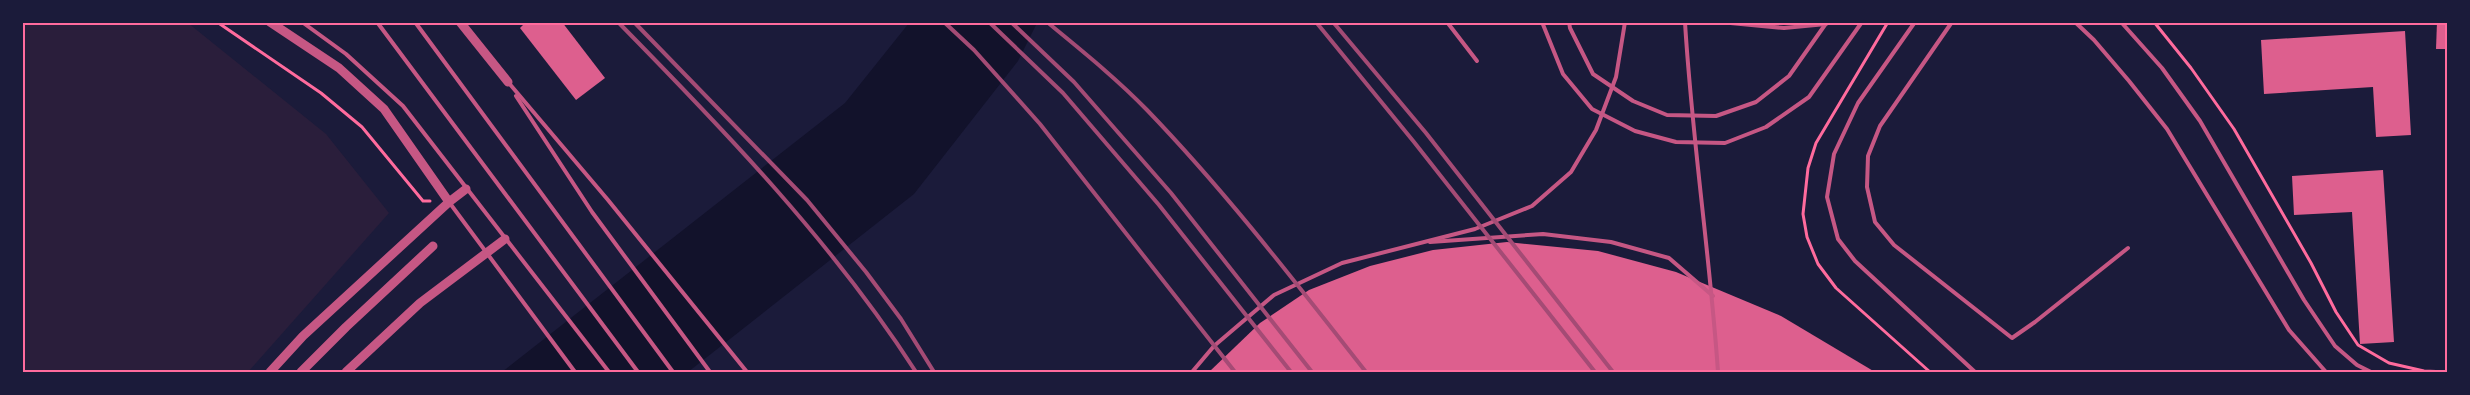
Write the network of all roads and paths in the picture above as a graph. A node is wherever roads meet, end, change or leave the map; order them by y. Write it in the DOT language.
graph roads {
  1 [pos="217,22"];
  2 [pos="270,22"];
  3 [pos="302,22"];
  4 [pos="377,22"];
  5 [pos="415,22"];
  6 [pos="460,22"];
  7 [pos="1447,22"];
  8 [pos="1542,22"];
  9 [pos="1569,22"];
  10 [pos="1625,22"];
  11 [pos="1685,22"];
  12 [pos="1720,22"];
  13 [pos="1862,22"];
  14 [pos="1888,22"];
  15 [pos="1915,22"];
  16 [pos="1952,22"];
  17 [pos="2075,22"];
  18 [pos="2120,22"];
  19 [pos="2154,22"];
  20 [pos="1827,23"];
  21 [pos="1477,61"];
  22 [pos="508,82"];
  23 [pos="466,189"];
  24 [pos="449,202"];
  25 [pos="505,239"];
  26 [pos="1419,243"];
  27 [pos="433,246"];
  28 [pos="2128,248"];
  29 [pos="486,254"];
  30 [pos="1713,296"];
  31 [pos="746,371"];
  32 [pos="270,372"];
  33 [pos="301,372"];
  34 [pos="346,372"];
  35 [pos="575,372"];
  36 [pos="609,372"];
  37 [pos="638,372"];
  38 [pos="673,372"];
  39 [pos="710,372"];
  40 [pos="1192,372"];
  41 [pos="1718,372"];
  42 [pos="1930,372"];
  43 [pos="1975,372"];
  44 [pos="2326,372"];
  45 [pos="2371,372"];
  46 [pos="2448,372"];
  1 -- 24 [label="path"];
  2 -- 24 [label="street"];
  3 -- 23 [label="lane"];
  4 -- 37 [label="lane"];
  5 -- 38 [label="lane"];
  6 -- 22 [label="street"];
  7 -- 21 [label="lane"];
  8 -- 13 [label="lane"];
  9 -- 20 [label="lane"];
  10 -- 26 [label="lane"];
  11 -- 30 [label="lane"];
  12 -- 20 [label="lane"];
  14 -- 42 [label="path"];
  15 -- 43 [label="lane"];
  16 -- 28 [label="lane"];
  17 -- 44 [label="lane"];
  18 -- 45 [label="lane"];
  19 -- 46 [label="path"];
  22 -- 31 [label="lane"];
  22 -- 39 [label="lane"];
  23 -- 24 [label="street"];
  23 -- 25 [label="lane"];
  24 -- 29 [label="lane"];
  24 -- 32 [label="street"];
  25 -- 29 [label="street"];
  25 -- 36 [label="lane"];
  26 -- 30 [label="lane"];
  26 -- 40 [label="lane"];
  27 -- 33 [label="street"];
  29 -- 34 [label="street"];
  29 -- 35 [label="lane"];
  30 -- 41 [label="lane"];
}
